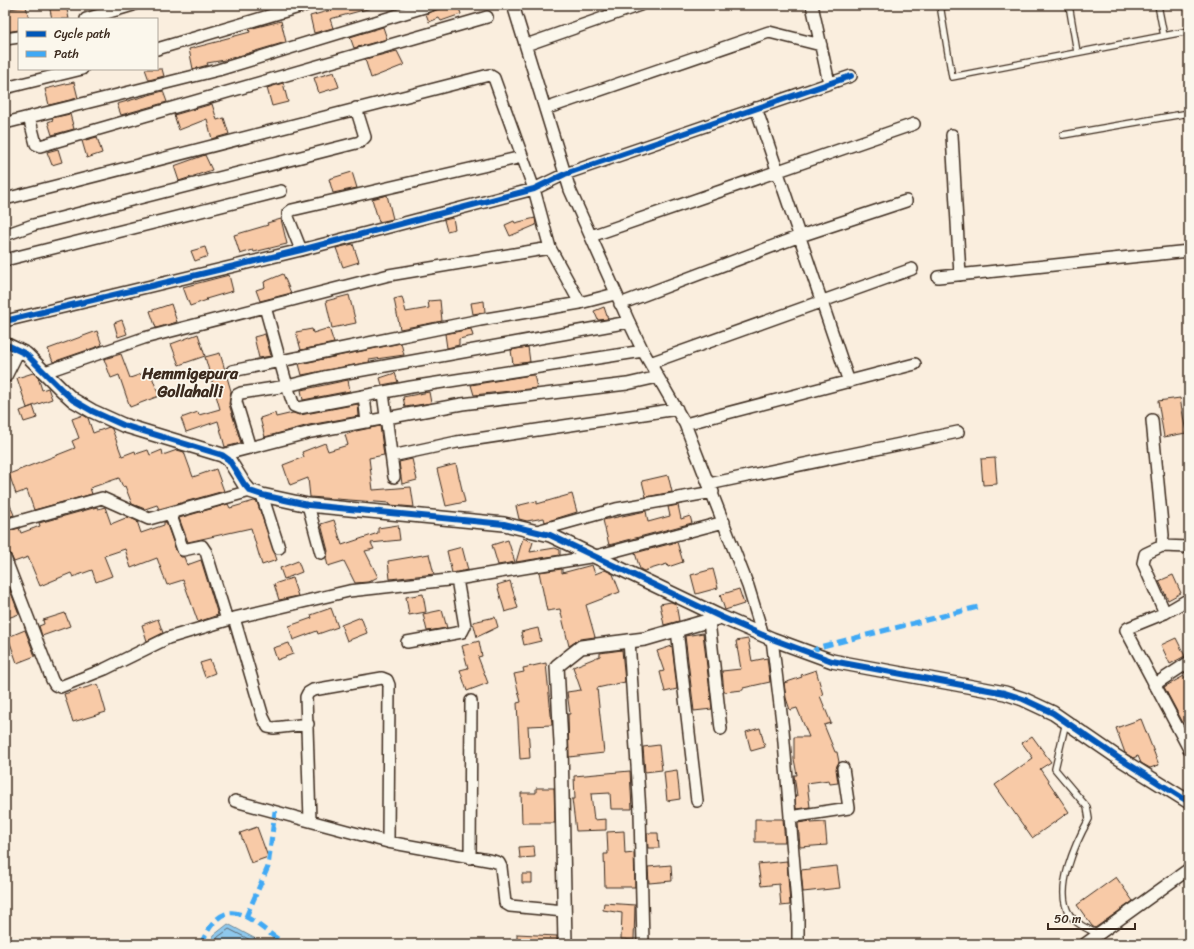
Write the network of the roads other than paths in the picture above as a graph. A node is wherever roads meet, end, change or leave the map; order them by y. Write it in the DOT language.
graph roads {
  1 [pos="133,5"];
  2 [pos="306,5"];
  3 [pos="431,5"];
  4 [pos="514,5"];
  5 [pos="640,5"];
  6 [pos="812,5"];
  7 [pos="949,5"];
  8 [pos="1070,5"];
  9 [pos="1158,5"];
  10 [pos="940,6"];
  11 [pos="487,17"];
  12 [pos="89,18"];
  13 [pos="1189,31"];
  14 [pos="1164,36"];
  15 [pos="18,37"];
  16 [pos="5,40"];
  17 [pos="526,45"];
  18 [pos="821,45"];
  19 [pos="158,48"];
  20 [pos="1077,52"];
  21 [pos="78,70"];
  22 [pos="851,76"];
  23 [pos="829,83"];
  24 [pos="5,88"];
  25 [pos="356,108"];
  26 [pos="756,108"];
  27 [pos="545,109"];
  28 [pos="1189,114"];
  29 [pos="29,117"];
  30 [pos="5,123"];
  31 [pos="914,124"];
  32 [pos="952,135"];
  33 [pos="1063,135"];
  34 [pos="522,157"];
  35 [pos="778,172"];
  36 [pos="566,174"];
  37 [pos="534,189"];
  38 [pos="282,191"];
  39 [pos="5,199"];
  40 [pos="906,201"];
  41 [pos="5,235"];
  42 [pos="591,236"];
  43 [pos="800,236"];
  44 [pos="550,248"];
  45 [pos="302,250"];
  46 [pos="1189,252"];
  47 [pos="5,260"];
  48 [pos="912,269"];
  49 [pos="960,275"];
  50 [pos="938,277"];
  51 [pos="618,299"];
  52 [pos="822,301"];
  53 [pos="580,304"];
  54 [pos="265,307"];
  55 [pos="5,321"];
  56 [pos="628,322"];
  57 [pos="5,344"];
  58 [pos="18,350"];
  59 [pos="643,351"];
  60 [pos="280,360"];
  61 [pos="650,363"];
  62 [pos="915,364"];
  63 [pos="232,371"];
  64 [pos="46,372"];
  65 [pos="5,376"];
  66 [pos="658,377"];
  67 [pos="849,382"];
  68 [pos="287,386"];
  69 [pos="383,393"];
  70 [pos="364,396"];
  71 [pos="677,409"];
  72 [pos="386,419"];
  73 [pos="1152,420"];
  74 [pos="367,422"];
  75 [pos="685,424"];
  76 [pos="958,432"];
  77 [pos="250,448"];
  78 [pos="222,455"];
  79 [pos="392,456"];
  80 [pos="394,477"];
  81 [pos="711,488"];
  82 [pos="256,493"];
  83 [pos="308,505"];
  84 [pos="170,513"];
  85 [pos="724,522"];
  86 [pos="5,525"];
  87 [pos="537,531"];
  88 [pos="1162,546"];
  89 [pos="1189,547"];
  90 [pos="279,548"];
  91 [pos="321,552"];
  92 [pos="596,556"];
  93 [pos="5,558"];
  94 [pos="457,580"];
  95 [pos="1189,599"];
  96 [pos="1165,613"];
  97 [pos="231,619"];
  98 [pos="715,619"];
  99 [pos="677,630"];
  100 [pos="768,637"];
  101 [pos="629,640"];
  102 [pos="406,642"];
  103 [pos="1189,662"];
  104 [pos="1154,685"];
  105 [pos="471,701"];
  106 [pos="1066,722"];
  107 [pos="308,724"];
  108 [pos="720,729"];
  109 [pos="1185,732"];
  110 [pos="1189,749"];
  111 [pos="843,768"];
  112 [pos="1186,796"];
  113 [pos="236,801"];
  114 [pos="697,801"];
  115 [pos="790,817"];
  116 [pos="310,820"];
  117 [pos="388,842"];
  118 [pos="470,858"];
  119 [pos="1189,869"];
  120 [pos="564,911"];
  121 [pos="1098,934"];
  122 [pos="565,944"];
  123 [pos="643,944"];
  124 [pos="798,944"];
  125 [pos="1085,944"];
  1 -- 12 [label="street"];
  2 -- 19 [label="street"];
  3 -- 29 [label="street"];
  4 -- 17 [label="street"];
  5 -- 17 [label="street"];
  6 -- 18 [label="street"];
  7 -- 10 [label="lane"];
  8 -- 20 [label="lane"];
  9 -- 14 [label="lane"];
  10 -- 20 [label="lane"];
  11 -- 29 [label="street"];
  13 -- 14 [label="lane"];
  14 -- 20 [label="lane"];
  15 -- 16 [label="street"];
  17 -- 27 [label="street"];
  18 -- 23 [label="street"];
  18 -- 27 [label="street"];
  21 -- 24 [label="street"];
  22 -- 23 [label="street"];
  23 -- 26 [label="street"];
  25 -- 34 [label="street"];
  25 -- 39 [label="street"];
  25 -- 41 [label="street"];
  26 -- 35 [label="street"];
  26 -- 36 [label="street"];
  27 -- 36 [label="street"];
  28 -- 33 [label="lane"];
  29 -- 30 [label="street"];
  31 -- 35 [label="street"];
  32 -- 49 [label="street"];
  34 -- 37 [label="street"];
  34 -- 45 [label="street"];
  35 -- 42 [label="street"];
  35 -- 43 [label="street"];
  36 -- 37 [label="street"];
  36 -- 42 [label="street"];
  37 -- 44 [label="street"];
  37 -- 45 [label="street"];
  38 -- 47 [label="street"];
  40 -- 43 [label="street"];
  42 -- 51 [label="street"];
  43 -- 51 [label="street"];
  43 -- 52 [label="street"];
  44 -- 53 [label="street"];
  44 -- 54 [label="street"];
  45 -- 55 [label="street"];
  46 -- 49 [label="street"];
  48 -- 52 [label="street"];
  49 -- 50 [label="street"];
  51 -- 53 [label="street"];
  51 -- 56 [label="street"];
  52 -- 61 [label="street"];
  52 -- 67 [label="street"];
  53 -- 60 [label="street"];
  54 -- 60 [label="street"];
  54 -- 64 [label="street"];
  56 -- 59 [label="street"];
  56 -- 68 [label="street"];
  57 -- 58 [label="street"];
  58 -- 64 [label="street"];
  58 -- 65 [label="street"];
  59 -- 61 [label="street"];
  59 -- 69 [label="street"];
  60 -- 63 [label="street"];
  60 -- 68 [label="street"];
  61 -- 66 [label="street"];
  62 -- 67 [label="street"];
  64 -- 78 [label="street"];
  66 -- 71 [label="street"];
  66 -- 72 [label="street"];
  67 -- 75 [label="street"];
  68 -- 70 [label="street"];
  68 -- 77 [label="street"];
  69 -- 70 [label="street"];
  69 -- 72 [label="street"];
  70 -- 74 [label="street"];
  71 -- 75 [label="street"];
  71 -- 79 [label="street"];
  72 -- 74 [label="street"];
  72 -- 79 [label="street"];
  73 -- 88 [label="street"];
  74 -- 77 [label="street"];
  75 -- 81 [label="street"];
  76 -- 81 [label="street"];
  77 -- 78 [label="street"];
  78 -- 82 [label="street"];
  79 -- 80 [label="street"];
  81 -- 85 [label="street"];
  81 -- 87 [label="street"];
  82 -- 83 [label="street"];
  82 -- 84 [label="street"];
  82 -- 90 [label="street"];
  83 -- 87 [label="street"];
  83 -- 91 [label="street"];
  84 -- 86 [label="street"];
  84 -- 97 [label="street"];
  85 -- 92 [label="street"];
  85 -- 100 [label="street"];
  87 -- 92 [label="street"];
  88 -- 89 [label="street"];
  88 -- 96 [label="street"];
  92 -- 94 [label="street"];
  92 -- 98 [label="street"];
  93 -- 97 [label="street"];
  94 -- 97 [label="street"];
  94 -- 102 [label="street"];
  95 -- 96 [label="street"];
  96 -- 104 [label="street"];
  97 -- 107 [label="street"];
  98 -- 99 [label="street"];
  98 -- 100 [label="street"];
  98 -- 108 [label="street"];
  99 -- 101 [label="street"];
  99 -- 114 [label="street"];
  100 -- 106 [label="street"];
  100 -- 115 [label="street"];
  101 -- 120 [label="street"];
  101 -- 123 [label="street"];
  103 -- 104 [label="street"];
  104 -- 109 [label="street"];
  105 -- 118 [label="street"];
  106 -- 112 [label="street"];
  106 -- 121 [label="lane"];
  107 -- 116 [label="street"];
  107 -- 117 [label="street"];
  109 -- 110 [label="street"];
  111 -- 115 [label="street"];
  113 -- 116 [label="street"];
  115 -- 124 [label="street"];
  116 -- 117 [label="street"];
  117 -- 118 [label="street"];
  118 -- 120 [label="street"];
  119 -- 121 [label="street"];
  120 -- 122 [label="street"];
  121 -- 125 [label="street"];
}
